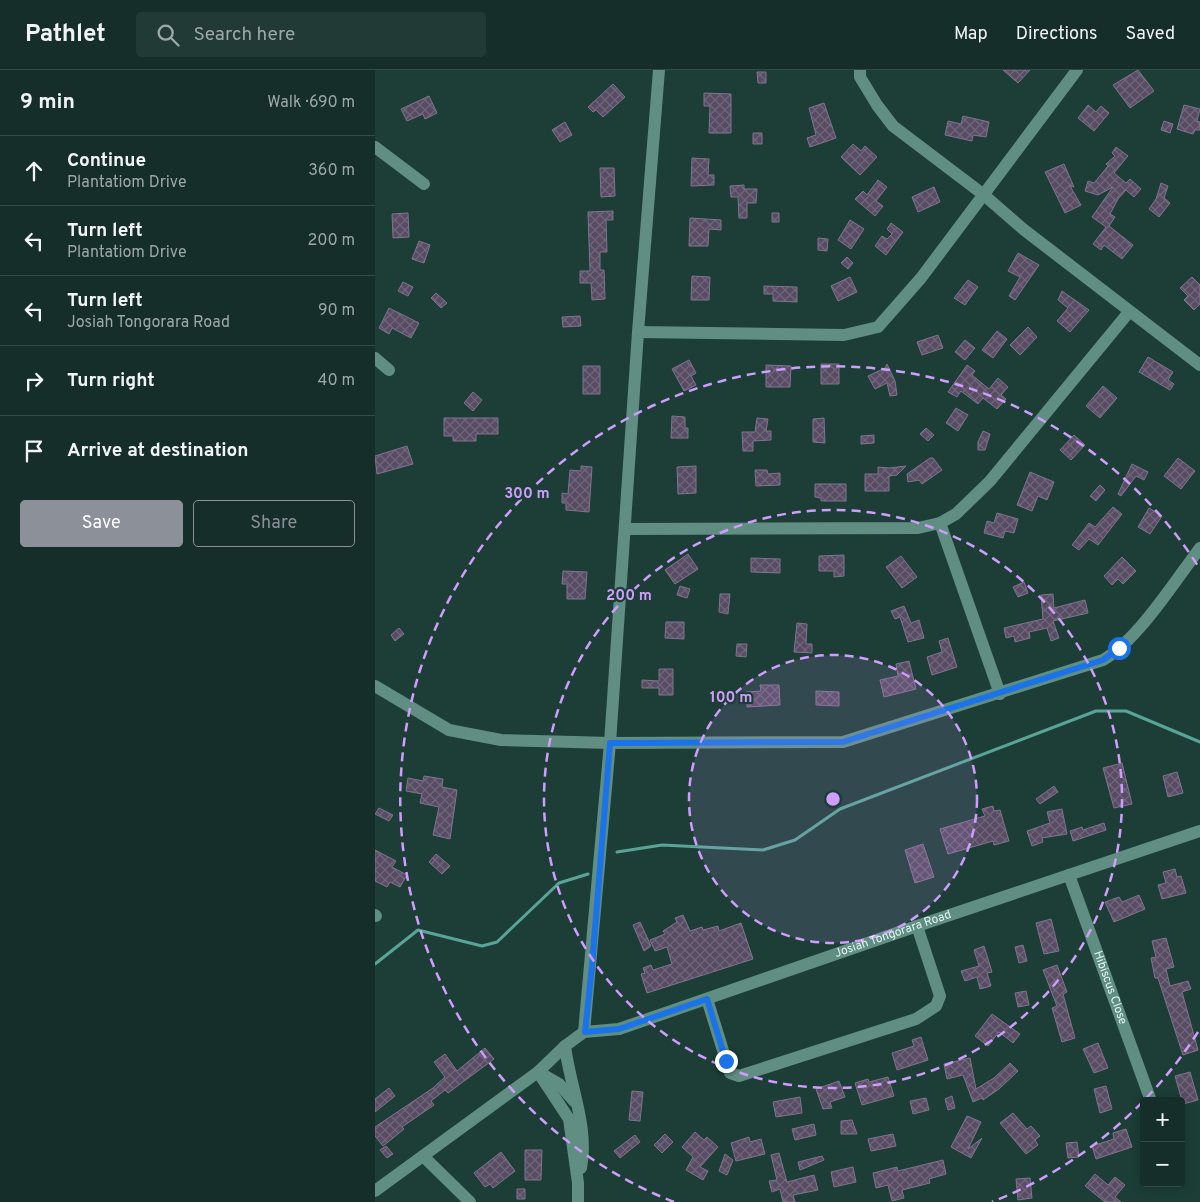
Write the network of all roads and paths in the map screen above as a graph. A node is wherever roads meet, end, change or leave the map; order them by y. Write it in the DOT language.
graph roads {
  1 [pos="659,70"];
  2 [pos="860,70"];
  3 [pos="1077,70"];
  4 [pos="375,147"];
  5 [pos="424,184"];
  6 [pos="984,194"];
  7 [pos="1129,312"];
  8 [pos="638,332"];
  9 [pos="375,358"];
  10 [pos="1200,365"];
  11 [pos="389,370"];
  12 [pos="940,523"];
  13 [pos="625,528"];
  14 [pos="1200,548"];
  15 [pos="375,686"];
  16 [pos="1000,694"];
  17 [pos="610,743"];
  18 [pos="1200,832"];
  19 [pos="1069,875"];
  20 [pos="917,926"];
  21 [pos="707,999"];
  22 [pos="585,1032"];
  23 [pos="565,1046"];
  24 [pos="538,1072"];
  25 [pos="1150,1097"];
  26 [pos="578,1105"];
  27 [pos="423,1156"];
  28 [pos="578,1183"];
  29 [pos="375,1191"];
  30 [pos="469,1202"];
  31 [pos="578,1202"];
  1 -- 8 [label="street"];
  2 -- 6 [label="street"];
  3 -- 6 [label="street"];
  4 -- 5 [label="street"];
  6 -- 7 [label="street"];
  6 -- 8 [label="street"];
  7 -- 10 [label="street"];
  7 -- 12 [label="street"];
  8 -- 13 [label="street"];
  9 -- 11 [label="street"];
  12 -- 13 [label="street"];
  12 -- 16 [label="street"];
  13 -- 17 [label="street"];
  14 -- 16 [label="street"];
  15 -- 17 [label="street"];
  16 -- 17 [label="street"];
  17 -- 22 [label="street"];
  18 -- 19 [label="street, Josiah Tongorara Road"];
  19 -- 20 [label="street, Josiah Tongorara Road"];
  19 -- 25 [label="street, Hibiscus Close"];
  20 -- 21 [label="street, Josiah Tongorara Road"];
  20 -- 21 [label="street"];
  21 -- 22 [label="street, Josiah Tongorara Road"];
  22 -- 23 [label="street"];
  23 -- 24 [label="street"];
  23 -- 26 [label="street"];
  24 -- 26 [label="street"];
  24 -- 27 [label="street"];
  24 -- 28 [label="street"];
  26 -- 28 [label="street"];
  27 -- 29 [label="street"];
  27 -- 30 [label="street"];
  28 -- 31 [label="street"];
}
